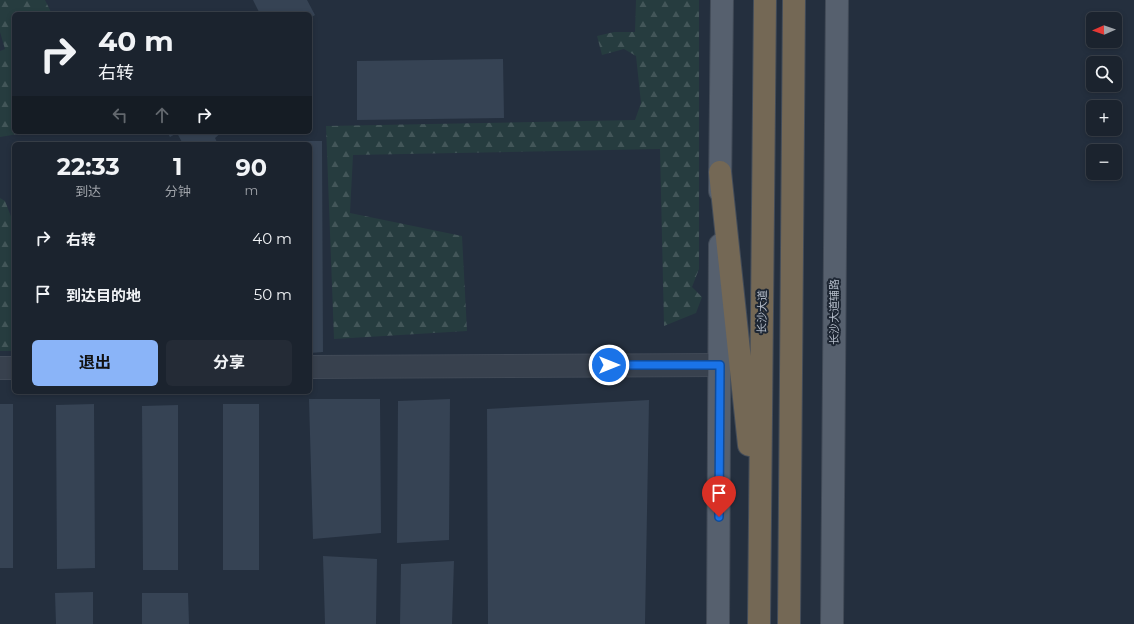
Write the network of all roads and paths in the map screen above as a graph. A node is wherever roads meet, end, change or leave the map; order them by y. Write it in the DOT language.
graph roads {
  1 [pos="722,0"];
  2 [pos="765,0"];
  3 [pos="794,0"];
  4 [pos="837,0"];
  5 [pos="720,172"];
  6 [pos="720,365"];
  7 [pos="312,367"];
  8 [pos="0,368"];
  9 [pos="12,368"];
  10 [pos="759,551"];
  11 [pos="790,552"];
  12 [pos="718,624"];
  13 [pos="759,624"];
  14 [pos="789,624"];
  15 [pos="803,624"];
  16 [pos="832,624"];
  1 -- 5 [label="main road"];
  2 -- 10 [label="highway, 长沙大道"];
  3 -- 11 [label="highway"];
  4 -- 16 [label="main road, 长沙大道辅路"];
  5 -- 6 [label="main road"];
  5 -- 10 [label="highway"];
  6 -- 7 [label="street"];
  6 -- 12 [label="main road"];
  8 -- 9 [label="street"];
  10 -- 13 [label="highway, 长沙大道"];
  11 -- 14 [label="highway"];
  11 -- 15 [label="highway"];
}
